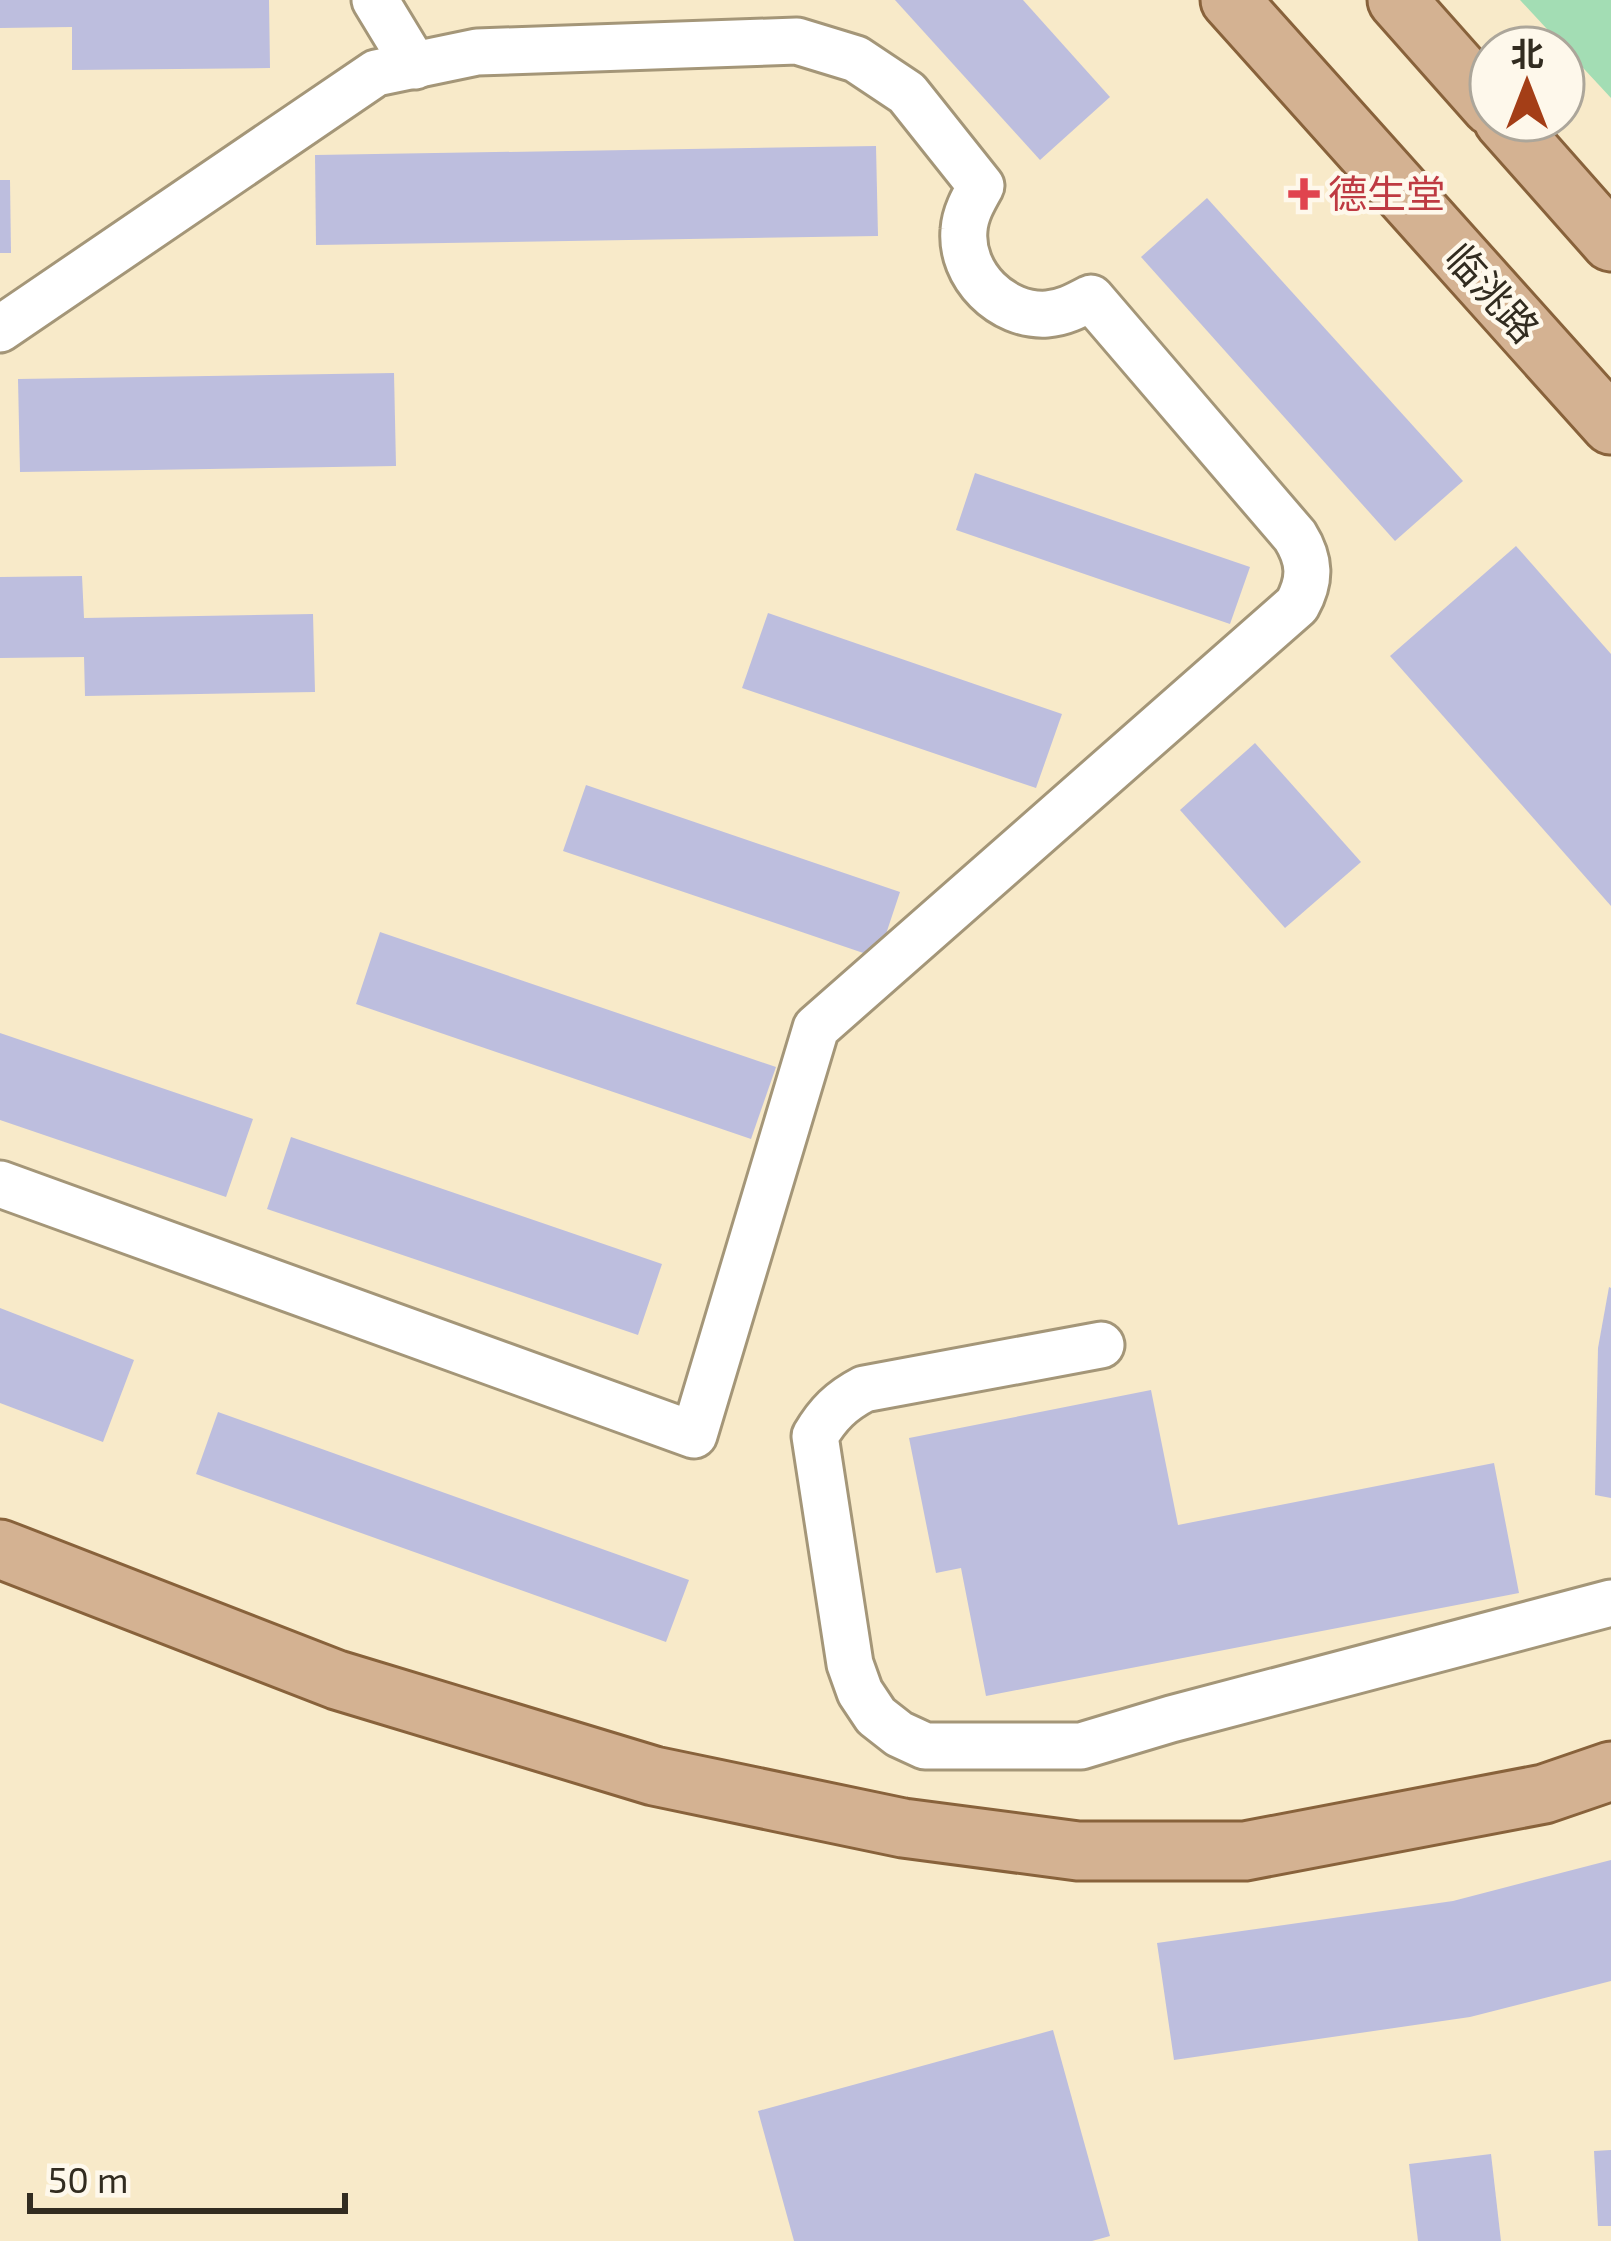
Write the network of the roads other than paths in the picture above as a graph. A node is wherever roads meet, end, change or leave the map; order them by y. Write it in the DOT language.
graph roads {
  1 [pos="375,0"];
  2 [pos="1230,0"];
  3 [pos="1397,0"];
  4 [pos="415,66"];
  5 [pos="1467,79"];
  6 [pos="1524,144"];
  7 [pos="1611,242"];
  8 [pos="0,329"];
  9 [pos="1611,425"];
  10 [pos="0,1184"];
  11 [pos="1101,1345"];
  12 [pos="0,1549"];
  13 [pos="1611,1603"];
  14 [pos="1611,1771"];
  1 -- 4 [label="street"];
  2 -- 9 [label="main road, 临洮路"];
  3 -- 5 [label="main road"];
  4 -- 8 [label="street"];
  4 -- 10 [label="street"];
  6 -- 7 [label="main road"];
  11 -- 13 [label="street"];
  12 -- 14 [label="main road"];
}
